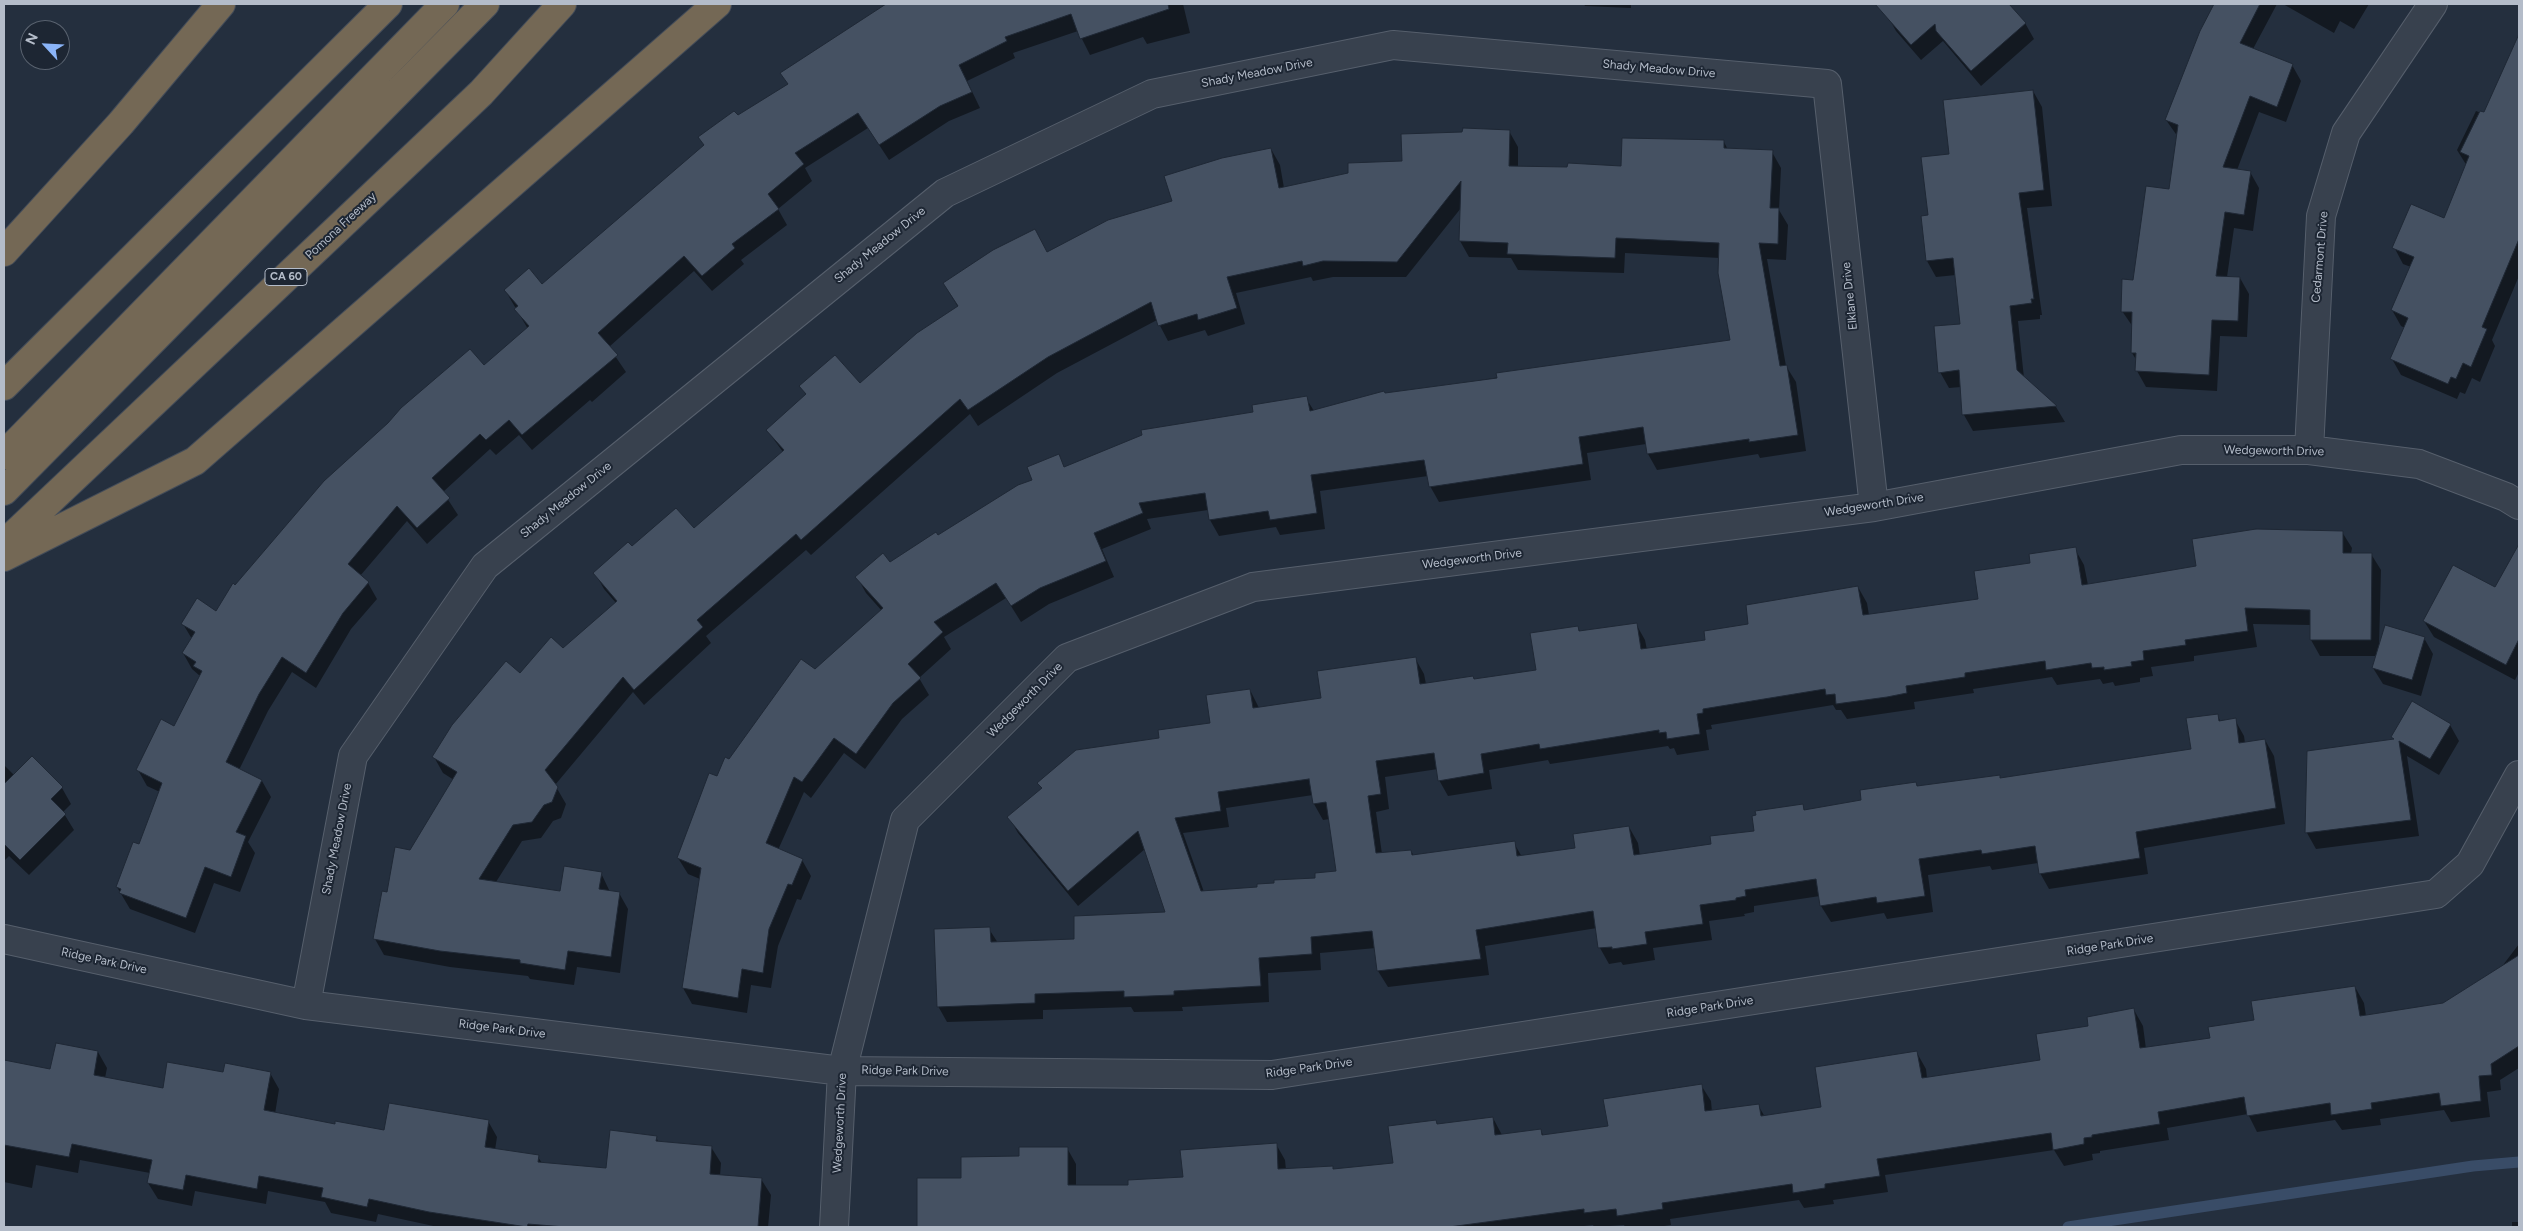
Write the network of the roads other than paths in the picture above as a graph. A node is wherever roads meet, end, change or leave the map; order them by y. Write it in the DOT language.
graph roads {
  1 [pos="221,4"];
  2 [pos="388,4"];
  3 [pos="445,4"];
  4 [pos="485,4"];
  5 [pos="562,4"];
  6 [pos="717,4"];
  7 [pos="2433,4"];
  8 [pos="1827,84"];
  9 [pos="4,252"];
  10 [pos="4,386"];
  11 [pos="2309,450"];
  12 [pos="4,455"];
  13 [pos="4,491"];
  14 [pos="2519,505"];
  15 [pos="1874,507"];
  16 [pos="4,544"];
  17 [pos="4,557"];
  18 [pos="2519,775"];
  19 [pos="4,939"];
  20 [pos="306,1005"];
  21 [pos="842,1071"];
  22 [pos="834,1227"];
  1 -- 9 [label="highway"];
  2 -- 10 [label="highway"];
  3 -- 12 [label="highway"];
  4 -- 13 [label="highway"];
  5 -- 16 [label="highway, Pomona Freeway / CA 60"];
  6 -- 17 [label="highway"];
  7 -- 11 [label="street, Cedarmont Drive"];
  8 -- 15 [label="street, Elklane Drive"];
  8 -- 20 [label="street, Shady Meadow Drive"];
  11 -- 14 [label="street, Wedgeworth Drive"];
  11 -- 15 [label="street, Wedgeworth Drive"];
  15 -- 21 [label="street, Wedgeworth Drive"];
  18 -- 21 [label="street, Ridge Park Drive"];
  19 -- 20 [label="street, Ridge Park Drive"];
  20 -- 21 [label="street, Ridge Park Drive"];
  21 -- 22 [label="street, Wedgeworth Drive"];
}
